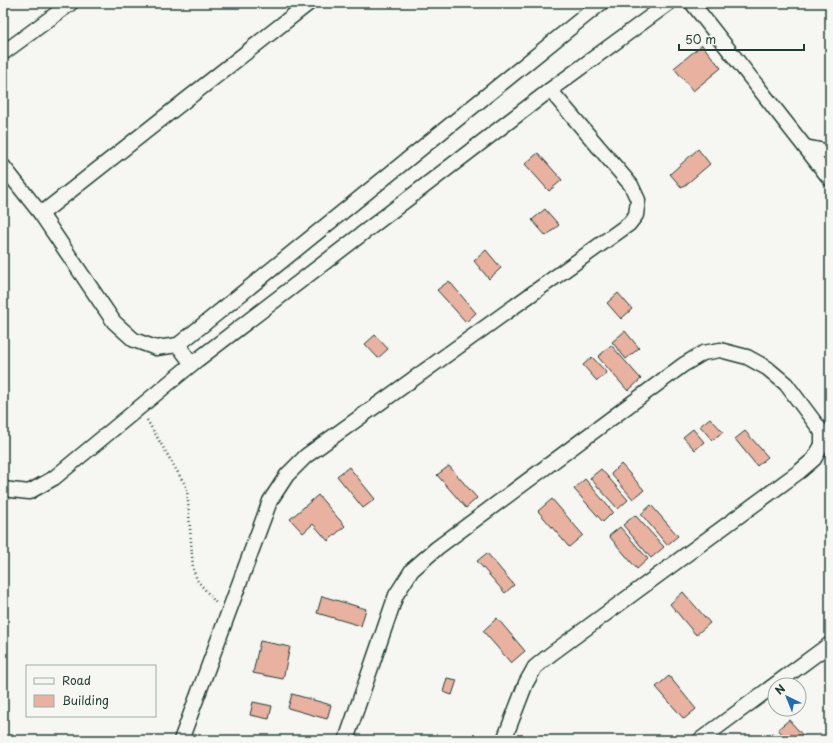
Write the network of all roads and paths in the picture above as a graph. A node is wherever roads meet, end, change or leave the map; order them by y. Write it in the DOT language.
graph roads {
  1 [pos="71,3"];
  2 [pos="310,3"];
  3 [pos="601,3"];
  4 [pos="670,3"];
  5 [pos="692,3"];
  6 [pos="3,53"];
  7 [pos="550,90"];
  8 [pos="805,147"];
  9 [pos="830,152"];
  10 [pos="3,166"];
  11 [pos="830,179"];
  12 [pos="41,214"];
  13 [pos="178,345"];
  14 [pos="192,364"];
  15 [pos="140,407"];
  16 [pos="3,489"];
  17 [pos="227,617"];
  18 [pos="830,644"];
  19 [pos="181,740"];
  20 [pos="346,740"];
  21 [pos="504,740"];
  22 [pos="700,740"];
  1 -- 6 [label="street"];
  2 -- 12 [label="street"];
  3 -- 13 [label="street"];
  4 -- 7 [label="street"];
  5 -- 8 [label="street"];
  7 -- 14 [label="street"];
  7 -- 17 [label="street"];
  8 -- 9 [label="street"];
  8 -- 11 [label="street"];
  10 -- 12 [label="street"];
  12 -- 13 [label="street"];
  13 -- 14 [label="street"];
  14 -- 15 [label="street"];
  15 -- 16 [label="street"];
  15 -- 17 [label="path"];
  17 -- 19 [label="street"];
  18 -- 22 [label="street"];
  20 -- 21 [label="street"];
}
